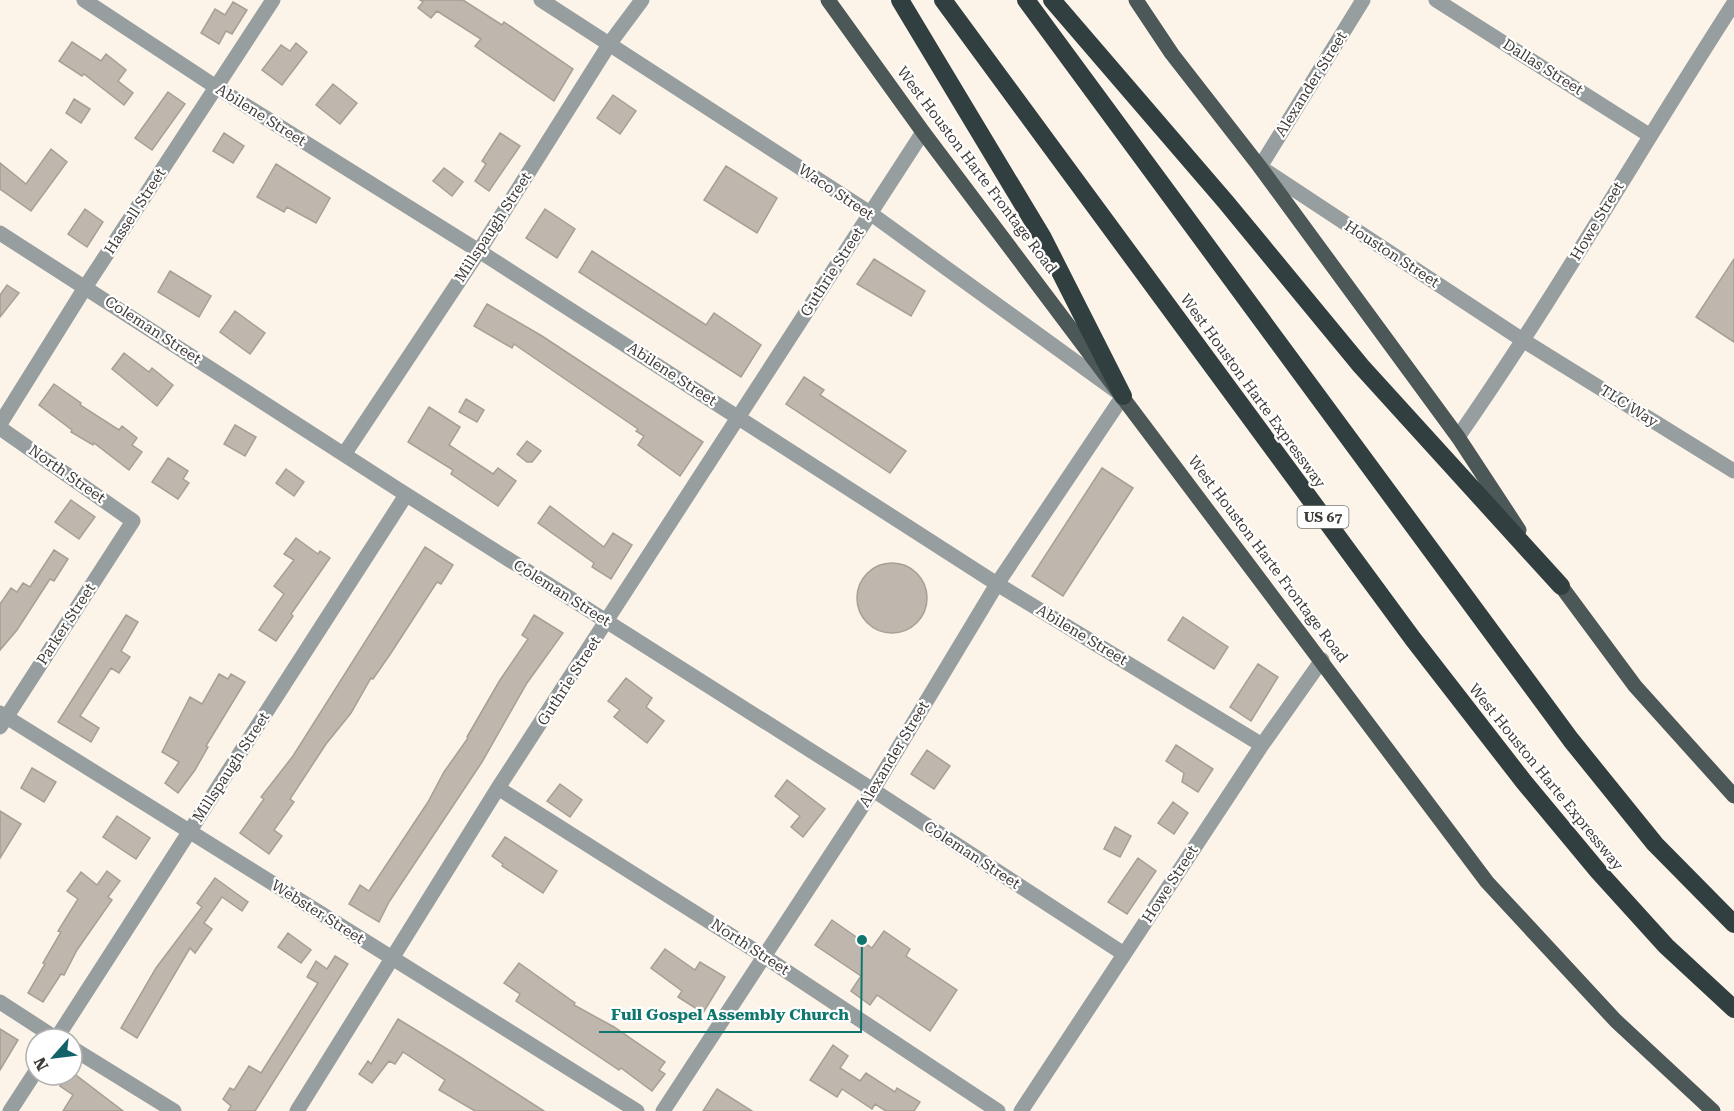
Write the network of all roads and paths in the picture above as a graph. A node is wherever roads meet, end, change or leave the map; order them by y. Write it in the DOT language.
graph roads {
  1 [pos="84,0"];
  2 [pos="273,0"];
  3 [pos="541,0"];
  4 [pos="642,0"];
  5 [pos="828,0"];
  6 [pos="900,0"];
  7 [pos="943,0"];
  8 [pos="1026,0"];
  9 [pos="1052,0"];
  10 [pos="1136,0"];
  11 [pos="1363,0"];
  12 [pos="1436,0"];
  13 [pos="1734,3"];
  14 [pos="610,43"];
  15 [pos="216,87"];
  16 [pos="923,132"];
  17 [pos="1649,135"];
  18 [pos="1260,167"];
  19 [pos="870,213"];
  20 [pos="0,233"];
  21 [pos="479,251"];
  22 [pos="86,286"];
  23 [pos="1524,341"];
  24 [pos="1123,396"];
  25 [pos="739,417"];
  26 [pos="0,426"];
  27 [pos="1458,437"];
  28 [pos="345,453"];
  29 [pos="1734,471"];
  30 [pos="406,495"];
  31 [pos="133,521"];
  32 [pos="997,584"];
  33 [pos="1561,586"];
  34 [pos="608,622"];
  35 [pos="1322,660"];
  36 [pos="2,719"];
  37 [pos="1262,745"];
  38 [pos="498,788"];
  39 [pos="873,790"];
  40 [pos="1734,796"];
  41 [pos="189,831"];
  42 [pos="1734,924"];
  43 [pos="1124,954"];
  44 [pos="765,957"];
  45 [pos="391,958"];
  46 [pos="0,1002"];
  47 [pos="1734,1009"];
  48 [pos="39,1027"];
  49 [pos="65,1027"];
  50 [pos="84,1055"];
  51 [pos="26,1087"];
  52 [pos="10,1111"];
  53 [pos="174,1111"];
  54 [pos="297,1111"];
  55 [pos="637,1111"];
  56 [pos="663,1111"];
  57 [pos="998,1111"];
  58 [pos="1021,1111"];
  59 [pos="1713,1111"];
  1 -- 15 [label="street, Abilene Street"];
  2 -- 15 [label="street, Hassell Street"];
  3 -- 14 [label="street, Waco Street"];
  4 -- 14 [label="street, Millspaugh Street"];
  5 -- 16 [label="main road, West Houston Harte Frontage Road"];
  6 -- 24 [label="highway"];
  7 -- 47 [label="highway, West Houston Harte Expressway / US 67"];
  8 -- 42 [label="highway"];
  9 -- 33 [label="highway"];
  10 -- 18 [label="main road"];
  11 -- 18 [label="street, Alexander Street"];
  12 -- 17 [label="street, Dallas Street"];
  13 -- 17 [label="street, Howe Street"];
  14 -- 19 [label="street, Waco Street"];
  14 -- 21 [label="street, Millspaugh Street"];
  15 -- 21 [label="street, Abilene Street"];
  15 -- 22 [label="street, Hassell Street"];
  16 -- 19 [label="street, Guthrie Street"];
  16 -- 24 [label="main road, West Houston Harte Frontage Road"];
  17 -- 23 [label="street, Howe Street"];
  18 -- 23 [label="street, Houston Street"];
  18 -- 27 [label="main road"];
  19 -- 24 [label="street, Waco Street"];
  19 -- 25 [label="street, Guthrie Street"];
  20 -- 22 [label="street, Coleman Street"];
  21 -- 25 [label="street, Abilene Street"];
  21 -- 28 [label="street, Millspaugh Street"];
  22 -- 26 [label="street, Hassell Street"];
  22 -- 28 [label="street, Coleman Street"];
  23 -- 27 [label="street, Howe Street"];
  23 -- 29 [label="street, TLC Way"];
  24 -- 32 [label="street, Alexander Street"];
  24 -- 35 [label="main road, West Houston Harte Frontage Road"];
  25 -- 32 [label="street, Abilene Street"];
  25 -- 34 [label="street, Guthrie Street"];
  26 -- 31 [label="street, North Street"];
  27 -- 33 [label="main road"];
  28 -- 30 [label="street, Coleman Street"];
  30 -- 34 [label="street, Coleman Street"];
  30 -- 41 [label="street, Millspaugh Street"];
  31 -- 36 [label="street, Parker Street"];
  32 -- 37 [label="street, Abilene Street"];
  32 -- 39 [label="street, Alexander Street"];
  33 -- 40 [label="main road"];
  34 -- 38 [label="street, Guthrie Street"];
  34 -- 39 [label="street, Coleman Street"];
  35 -- 37 [label="street, Howe Street"];
  35 -- 59 [label="main road, West Houston Harte Frontage Road"];
  36 -- 41 [label="street, Webster Street"];
  37 -- 43 [label="street, Howe Street"];
  38 -- 44 [label="street, North Street"];
  38 -- 45 [label="street, Guthrie Street"];
  39 -- 43 [label="street, Coleman Street"];
  39 -- 44 [label="street, Alexander Street"];
  41 -- 45 [label="street, Webster Street"];
  41 -- 49 [label="street, Millspaugh Street"];
  43 -- 58 [label="street, Howe Street"];
  44 -- 56 [label="street, Alexander Street"];
  44 -- 57 [label="street, North Street"];
  45 -- 54 [label="street, Guthrie Street"];
  45 -- 55 [label="street, Webster Street"];
  46 -- 48 [label="street"];
  50 -- 53 [label="street"];
  51 -- 52 [label="street"];
}
